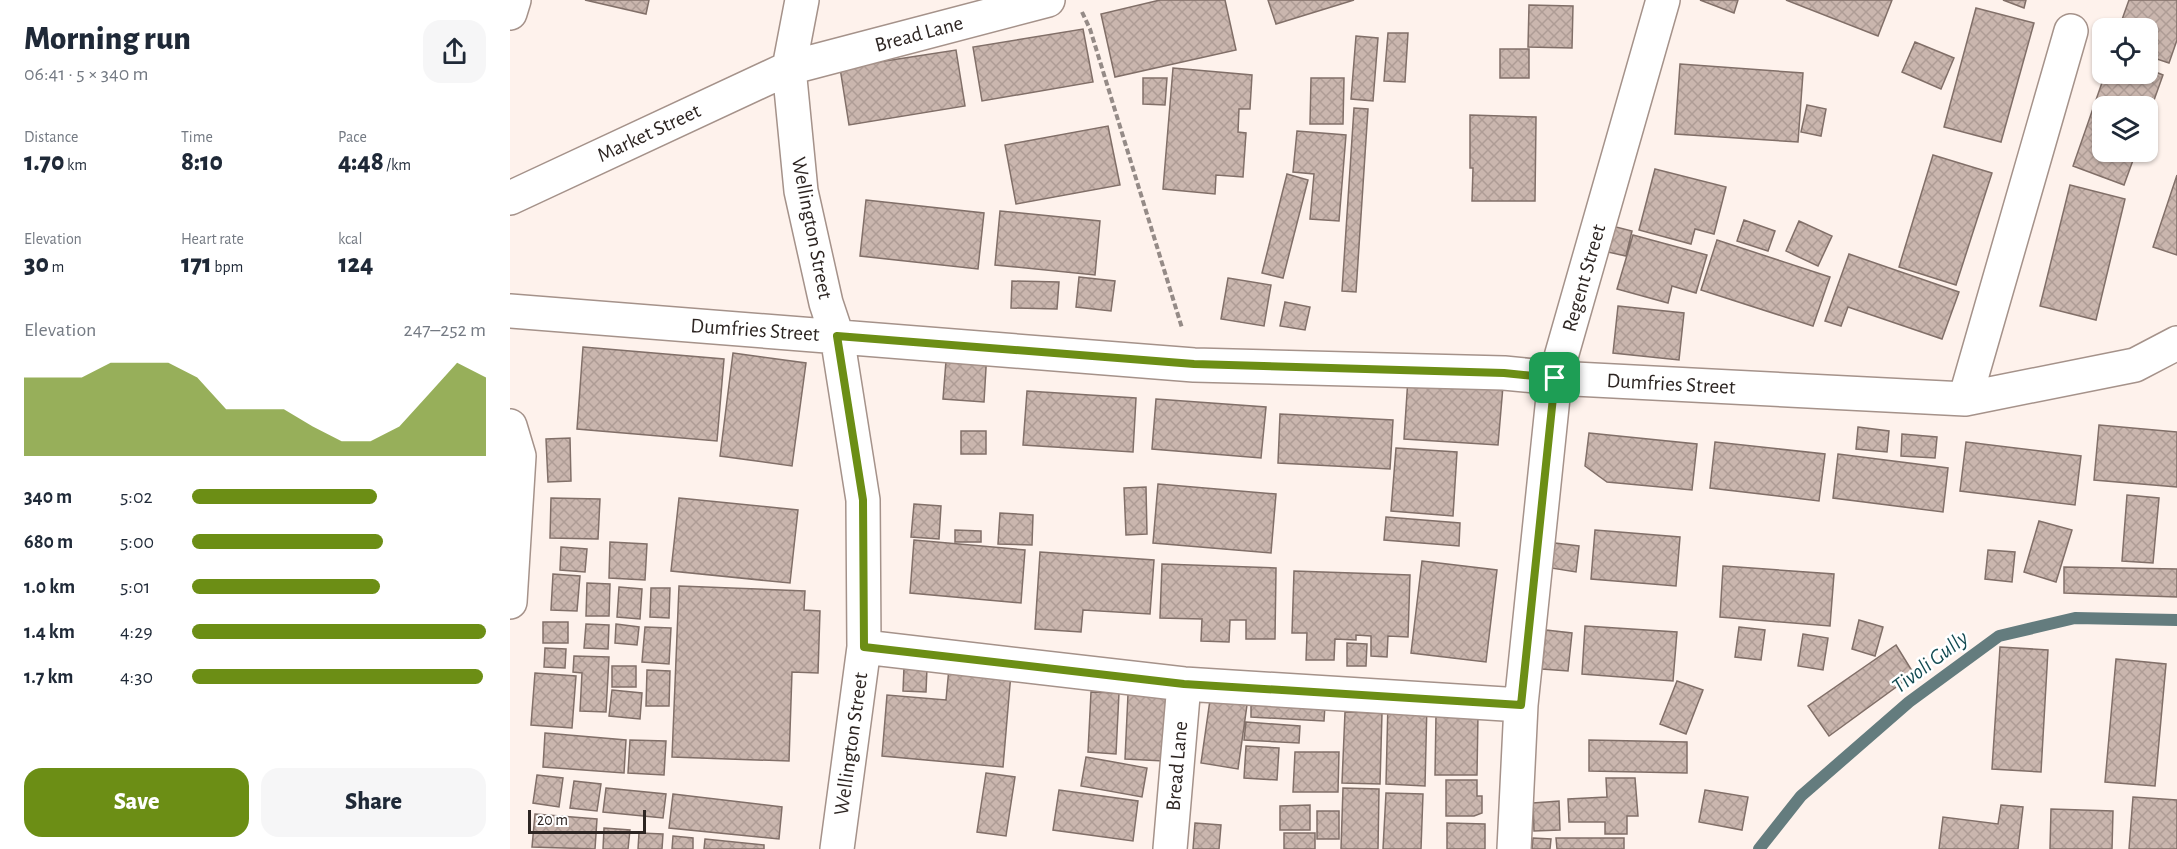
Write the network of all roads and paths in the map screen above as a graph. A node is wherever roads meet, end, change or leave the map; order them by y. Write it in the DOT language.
graph roads {
  1 [pos="514,0"];
  2 [pos="802,0"];
  3 [pos="1048,0"];
  4 [pos="1663,0"];
  5 [pos="1082,10"];
  6 [pos="510,13"];
  7 [pos="2071,31"];
  8 [pos="789,68"];
  9 [pos="510,198"];
  10 [pos="510,311"];
  11 [pos="837,336"];
  12 [pos="2177,343"];
  13 [pos="1194,364"];
  14 [pos="1555,378"];
  15 [pos="1965,399"];
  16 [pos="510,426"];
  17 [pos="510,602"];
  18 [pos="864,647"];
  19 [pos="1184,684"];
  20 [pos="1521,705"];
  21 [pos="837,849"];
  22 [pos="1170,849"];
  23 [pos="1514,849"];
  1 -- 6 [label="street"];
  2 -- 8 [label="street, Wellington Street"];
  3 -- 8 [label="street, Bread Lane"];
  4 -- 14 [label="street, Regent Street"];
  5 -- 13 [label="path"];
  7 -- 15 [label="street"];
  8 -- 9 [label="street, Market Street"];
  8 -- 11 [label="street, Wellington Street"];
  10 -- 11 [label="street, Dumfries Street"];
  11 -- 13 [label="street, Dumfries Street"];
  11 -- 18 [label="street, Wellington Street"];
  12 -- 15 [label="street, Dumfries Street"];
  13 -- 14 [label="street, Dumfries Street"];
  14 -- 15 [label="street, Dumfries Street"];
  14 -- 20 [label="street, Regent Street"];
  16 -- 17 [label="street"];
  18 -- 19 [label="street"];
  18 -- 21 [label="street, Wellington Street"];
  19 -- 20 [label="street"];
  19 -- 22 [label="street, Bread Lane"];
  20 -- 23 [label="street, Regent Street"];
}
